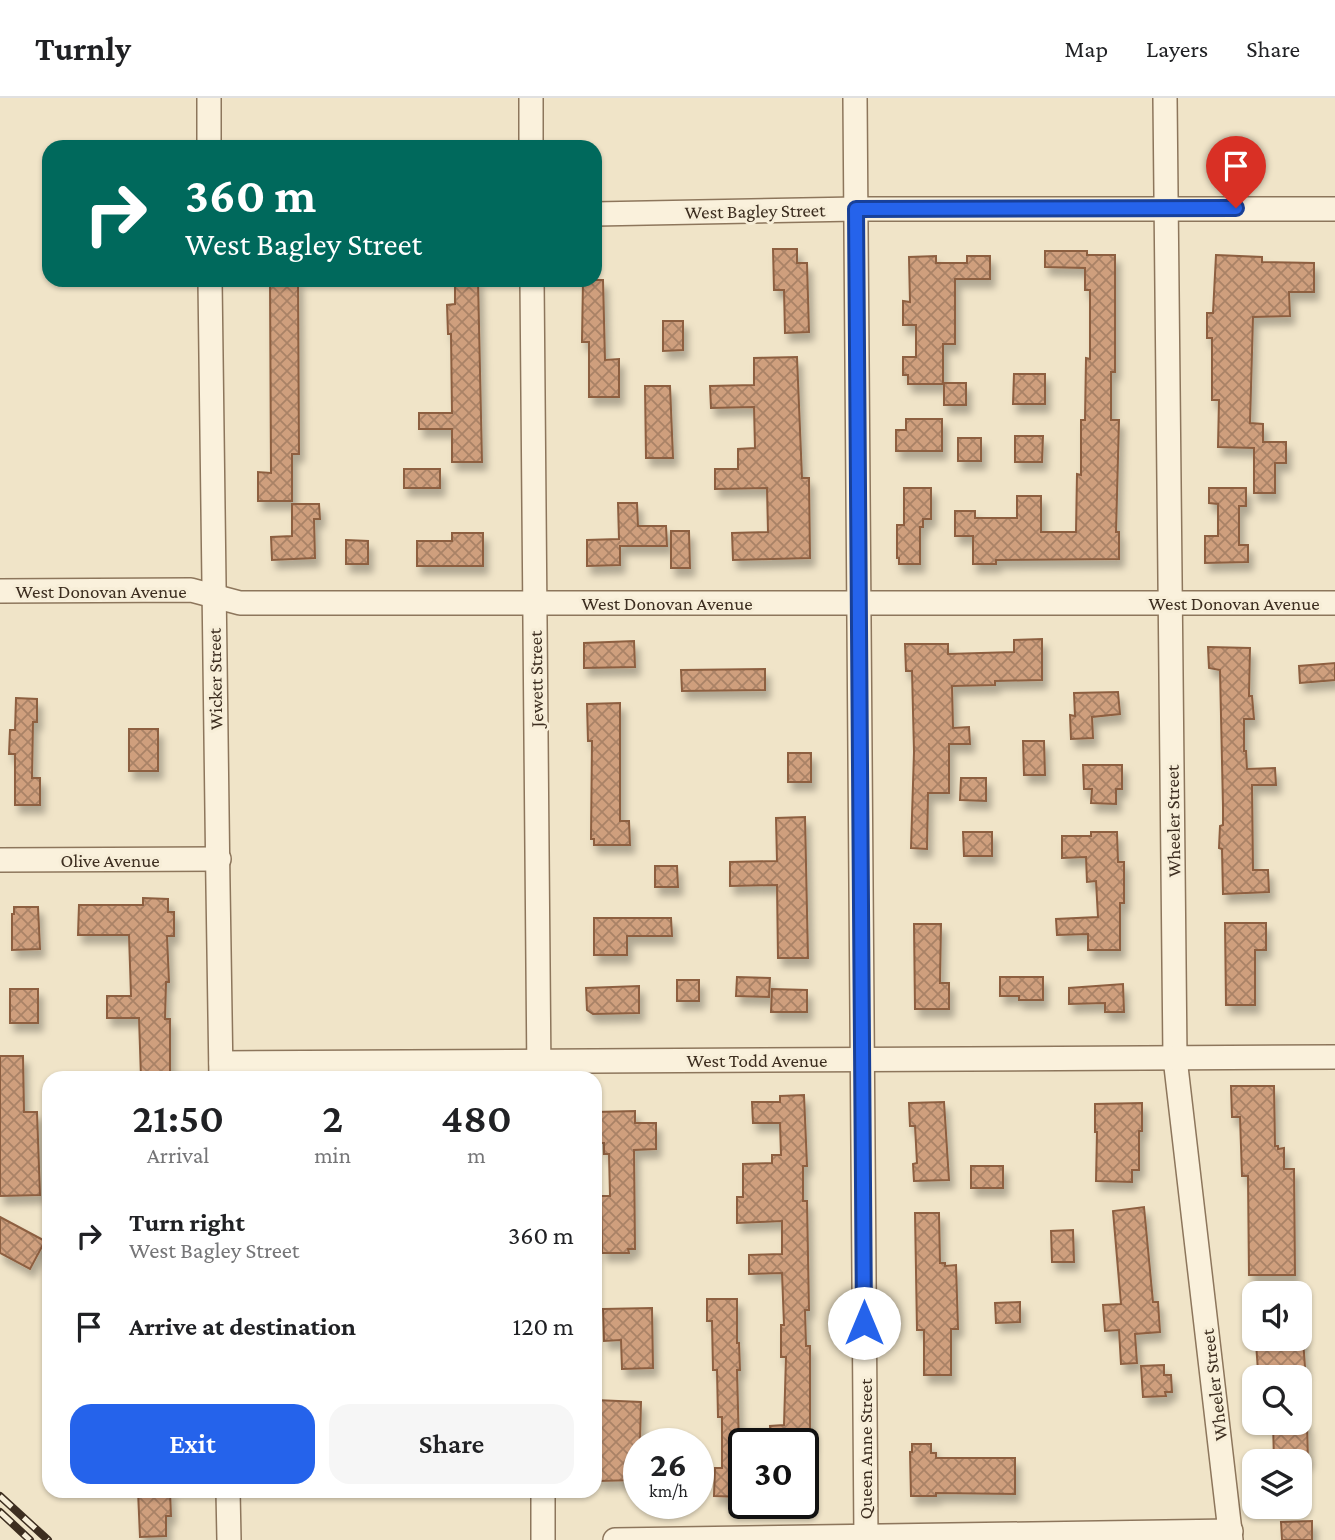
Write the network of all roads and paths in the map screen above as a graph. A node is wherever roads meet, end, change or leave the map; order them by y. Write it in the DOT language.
graph roads {
  1 [pos="209,98"];
  2 [pos="531,98"];
  3 [pos="855,98"];
  4 [pos="1166,98"];
  5 [pos="209,140"];
  6 [pos="531,140"];
  7 [pos="1167,208"];
  8 [pos="856,209"];
  9 [pos="1335,209"];
  10 [pos="602,214"];
  11 [pos="210,287"];
  12 [pos="532,287"];
  13 [pos="0,591"];
  14 [pos="213,595"];
  15 [pos="535,603"];
  16 [pos="859,603"];
  17 [pos="1171,603"];
  18 [pos="1335,603"];
  19 [pos="219,859"];
  20 [pos="0,860"];
  21 [pos="1335,1057"];
  22 [pos="1175,1058"];
  23 [pos="862,1059"];
  24 [pos="539,1070"];
  25 [pos="221,1071"];
  26 [pos="228,1498"];
  27 [pos="542,1498"];
  28 [pos="1231,1536"];
  29 [pos="866,1538"];
  30 [pos="229,1540"];
  31 [pos="543,1540"];
  32 [pos="615,1540"];
  1 -- 5 [label="street"];
  2 -- 6 [label="street"];
  3 -- 8 [label="street, Queen Anne Street"];
  4 -- 7 [label="street, Wheeler Street"];
  7 -- 8 [label="street, West Bagley Street"];
  7 -- 9 [label="street, West Bagley Street"];
  7 -- 17 [label="street, Wheeler Street"];
  8 -- 10 [label="street, West Bagley Street"];
  8 -- 16 [label="street, Queen Anne Street"];
  11 -- 14 [label="street, Wicker Street"];
  12 -- 15 [label="street, Jewett Street"];
  13 -- 14 [label="street, West Donovan Avenue"];
  14 -- 15 [label="street, West Donovan Avenue"];
  14 -- 19 [label="street, Wicker Street"];
  15 -- 16 [label="street, West Donovan Avenue"];
  15 -- 24 [label="street, Jewett Street"];
  16 -- 17 [label="street, West Donovan Avenue"];
  16 -- 23 [label="street, Queen Anne Street"];
  17 -- 18 [label="street, West Donovan Avenue"];
  17 -- 22 [label="street, Wheeler Street"];
  19 -- 20 [label="street, Olive Avenue"];
  19 -- 25 [label="street, Wicker Street"];
  21 -- 22 [label="street, West Todd Avenue"];
  22 -- 23 [label="street, West Todd Avenue"];
  22 -- 28 [label="street, Wheeler Street"];
  23 -- 24 [label="street, West Todd Avenue"];
  23 -- 29 [label="street, Queen Anne Street"];
  24 -- 25 [label="street, West Todd Avenue"];
  26 -- 30 [label="street"];
  27 -- 31 [label="street"];
  28 -- 29 [label="street"];
  29 -- 32 [label="street"];
}
